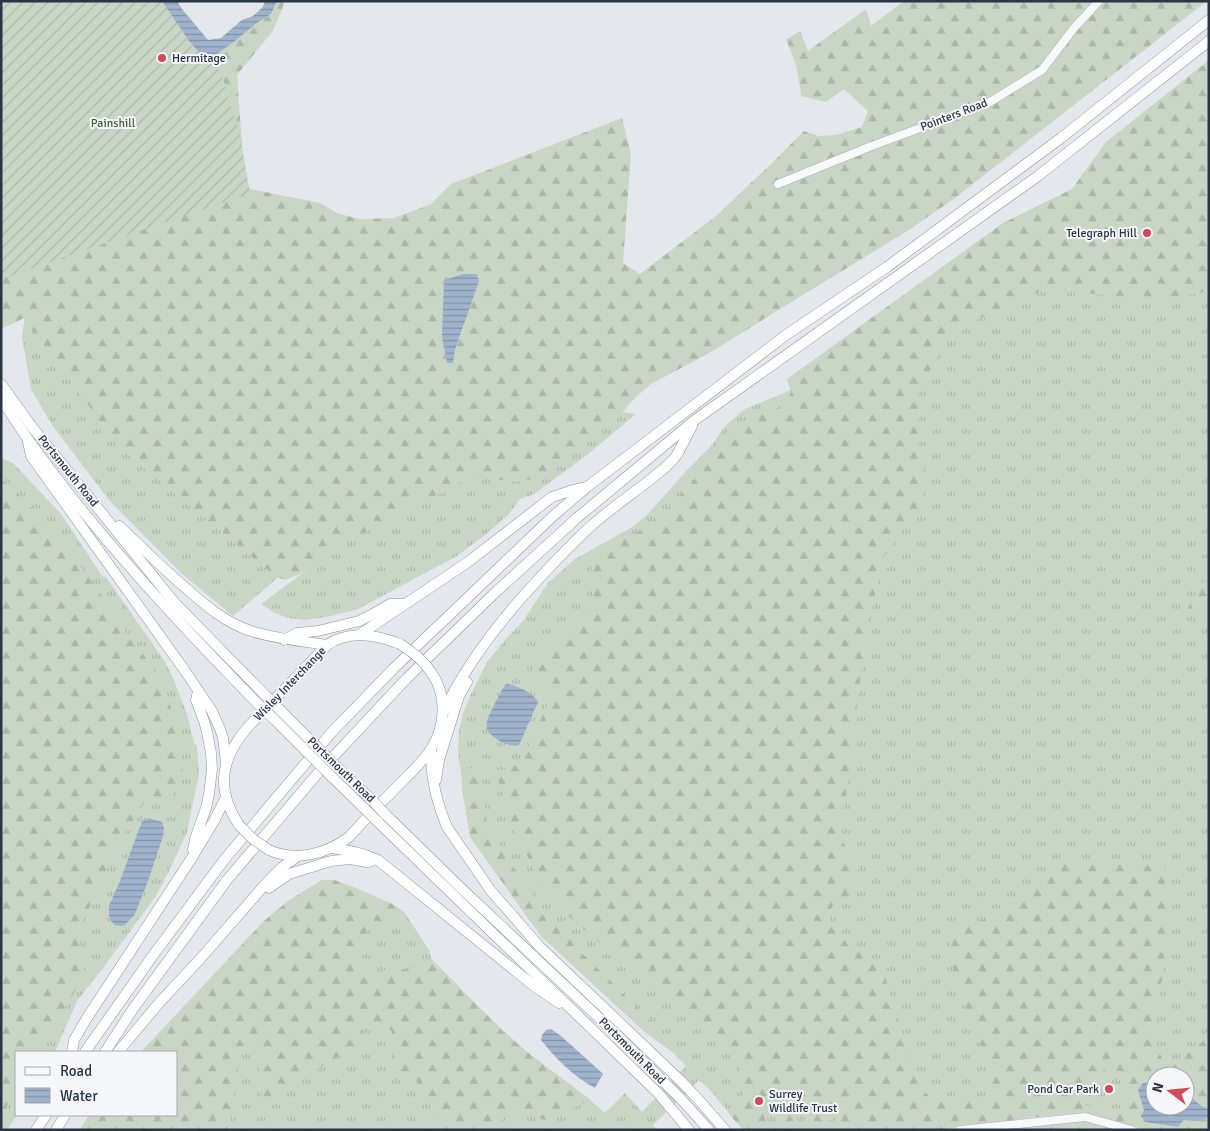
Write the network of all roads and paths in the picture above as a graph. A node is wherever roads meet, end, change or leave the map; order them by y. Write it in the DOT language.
graph roads {
  1 [pos="1099,1"];
  2 [pos="1209,20"];
  3 [pos="1209,41"];
  4 [pos="778,184"];
  5 [pos="1,384"];
  6 [pos="1,398"];
  7 [pos="695,420"];
  8 [pos="26,436"];
  9 [pos="587,487"];
  10 [pos="94,504"];
  11 [pos="404,604"];
  12 [pos="358,635"];
  13 [pos="284,640"];
  14 [pos="327,645"];
  15 [pos="473,660"];
  16 [pos="198,691"];
  17 [pos="262,699"];
  18 [pos="443,713"];
  19 [pos="431,749"];
  20 [pos="226,762"];
  21 [pos="336,774"];
  22 [pos="434,786"];
  23 [pos="226,797"];
  24 [pos="382,818"];
  25 [pos="332,848"];
  26 [pos="192,856"];
  27 [pos="298,856"];
  28 [pos="378,860"];
  29 [pos="260,891"];
  30 [pos="577,1014"];
  31 [pos="72,1051"];
  32 [pos="87,1051"];
  33 [pos="106,1051"];
  34 [pos="119,1051"];
  35 [pos="45,1116"];
  36 [pos="64,1116"];
  37 [pos="72,1116"];
  38 [pos="57,1127"];
  39 [pos="36,1130"];
  40 [pos="689,1130"];
  41 [pos="709,1130"];
  42 [pos="725,1130"];
  43 [pos="960,1130"];
  44 [pos="1132,1130"];
  1 -- 4 [label="street, Pointers Road"];
  2 -- 9 [label="highway"];
  3 -- 7 [label="highway"];
  5 -- 10 [label="highway, Portsmouth Road"];
  6 -- 8 [label="highway, Portsmouth Road"];
  7 -- 15 [label="highway"];
  7 -- 33 [label="highway"];
  8 -- 16 [label="highway"];
  8 -- 17 [label="highway, Portsmouth Road"];
  9 -- 11 [label="highway"];
  9 -- 32 [label="highway"];
  10 -- 13 [label="highway"];
  10 -- 17 [label="highway, Portsmouth Road"];
  11 -- 12 [label="highway"];
  11 -- 13 [label="highway"];
  12 -- 14 [label="highway, Wisley Interchange"];
  12 -- 18 [label="highway, Wisley Interchange, bridge"];
  13 -- 14 [label="highway"];
  14 -- 20 [label="highway, Wisley Interchange"];
  15 -- 18 [label="highway"];
  15 -- 22 [label="highway"];
  16 -- 20 [label="highway"];
  16 -- 26 [label="highway"];
  17 -- 21 [label="highway, Portsmouth Road, bridge"];
  17 -- 21 [label="highway, Portsmouth Road, bridge"];
  18 -- 19 [label="highway, Wisley Interchange"];
  19 -- 22 [label="highway"];
  19 -- 25 [label="highway, Wisley Interchange"];
  20 -- 23 [label="highway, Wisley Interchange"];
  21 -- 24 [label="highway, Portsmouth Road, bridge"];
  21 -- 24 [label="highway, Portsmouth Road, bridge"];
  22 -- 42 [label="highway"];
  23 -- 26 [label="highway"];
  23 -- 27 [label="highway, Wisley Interchange, bridge"];
  24 -- 30 [label="highway, Portsmouth Road"];
  24 -- 41 [label="highway, Portsmouth Road"];
  25 -- 27 [label="highway, Wisley Interchange"];
  25 -- 28 [label="highway"];
  26 -- 31 [label="highway"];
  27 -- 29 [label="highway"];
  28 -- 29 [label="highway"];
  28 -- 30 [label="highway"];
  29 -- 34 [label="highway"];
  30 -- 40 [label="highway, Portsmouth Road"];
  35 -- 39 [label="highway"];
  36 -- 38 [label="highway"];
  37 -- 38 [label="highway"];
  43 -- 44 [label="street"];
}
